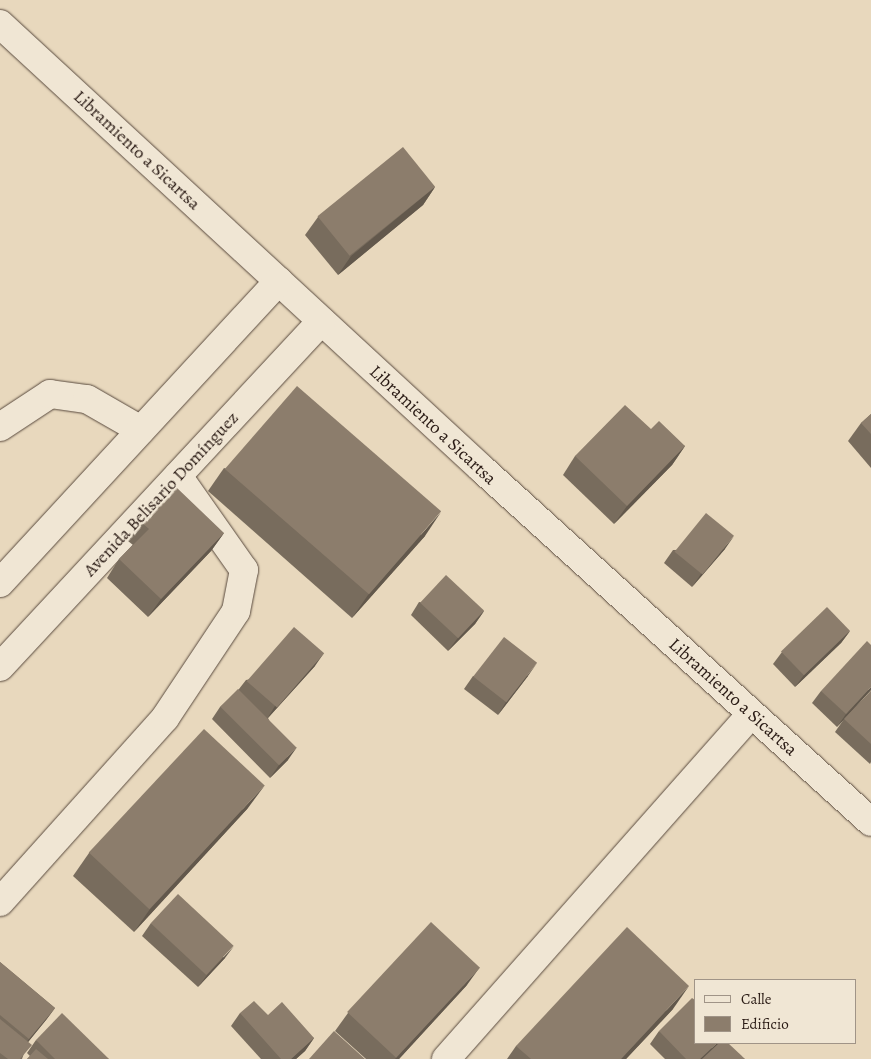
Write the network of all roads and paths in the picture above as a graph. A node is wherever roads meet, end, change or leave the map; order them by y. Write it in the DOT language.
graph roads {
  1 [pos="0,24"];
  2 [pos="279,281"];
  3 [pos="321,321"];
  4 [pos="0,427"];
  5 [pos="141,430"];
  6 [pos="178,476"];
  7 [pos="0,582"];
  8 [pos="0,667"];
  9 [pos="751,714"];
  10 [pos="871,822"];
  11 [pos="0,902"];
  12 [pos="446,1059"];
  1 -- 2 [label="street, Libramiento a Sicartsa"];
  2 -- 3 [label="street, Libramiento a Sicartsa"];
  2 -- 5 [label="street"];
  3 -- 6 [label="street, Avenida Belisario Domínguez"];
  3 -- 9 [label="street, Libramiento a Sicartsa"];
  4 -- 5 [label="street"];
  5 -- 7 [label="street"];
  6 -- 8 [label="street, Avenida Belisario Domínguez"];
  6 -- 11 [label="street"];
  9 -- 10 [label="street, Libramiento a Sicartsa"];
  9 -- 12 [label="street"];
}
